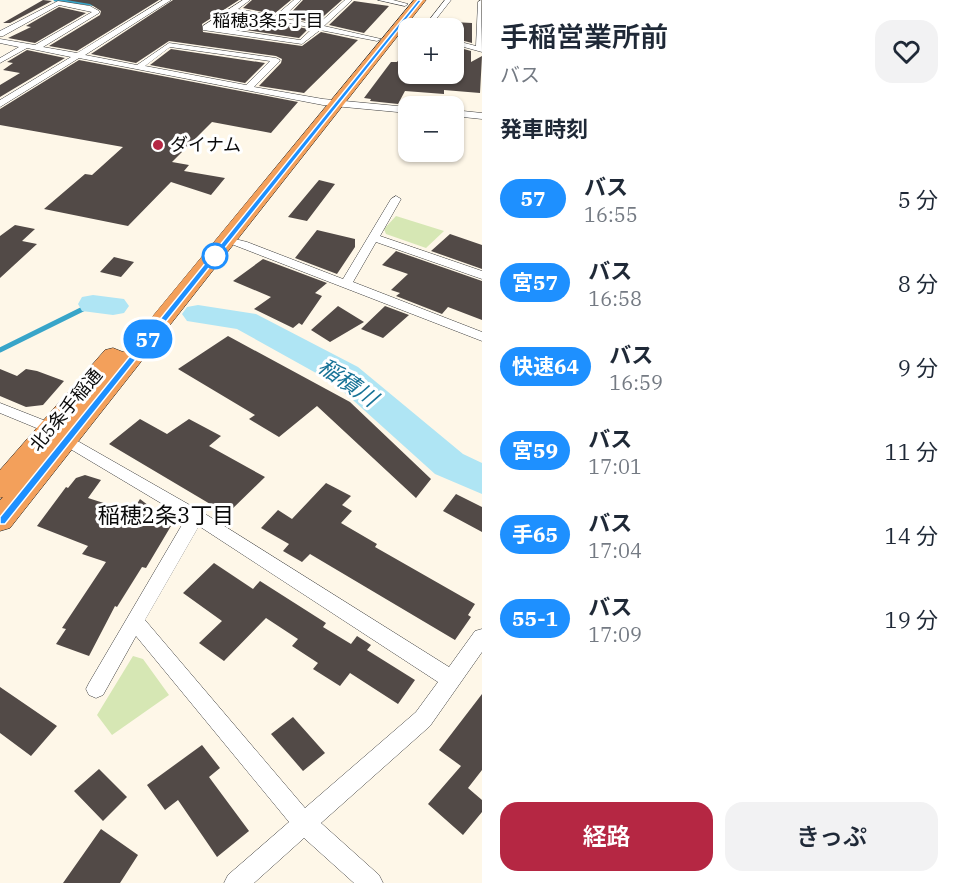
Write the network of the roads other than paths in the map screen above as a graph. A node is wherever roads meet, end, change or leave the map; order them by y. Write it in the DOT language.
graph roads {
  1 [pos="168,0"];
  2 [pos="247,0"];
  3 [pos="298,0"];
  4 [pos="350,0"];
  5 [pos="381,0"];
  6 [pos="448,0"];
  7 [pos="411,2"];
  8 [pos="479,2"];
  9 [pos="233,10"];
  10 [pos="434,18"];
  11 [pos="276,19"];
  12 [pos="318,27"];
  13 [pos="235,33"];
  14 [pos="0,34"];
  15 [pos="376,39"];
  16 [pos="0,41"];
  17 [pos="464,45"];
  18 [pos="26,46"];
  19 [pos="36,48"];
  20 [pos="481,50"];
  21 [pos="212,51"];
  22 [pos="79,55"];
  23 [pos="0,61"];
  24 [pos="139,67"];
  25 [pos="248,88"];
  26 [pos="329,103"];
  27 [pos="0,104"];
  28 [pos="398,109"];
  29 [pos="464,114"];
  30 [pos="482,116"];
  31 [pos="396,199"];
  32 [pos="373,237"];
  33 [pos="227,240"];
  34 [pos="482,275"];
  35 [pos="345,285"];
  36 [pos="482,338"];
  37 [pos="0,408"];
  38 [pos="59,434"];
  39 [pos="0,488"];
  40 [pos="196,516"];
  41 [pos="0,520"];
  42 [pos="135,621"];
  43 [pos="482,637"];
  44 [pos="452,679"];
  45 [pos="96,689"];
  46 [pos="304,823"];
  47 [pos="236,883"];
  48 [pos="371,883"];
  1 -- 22 [label="street"];
  2 -- 9 [label="street"];
  3 -- 11 [label="street"];
  4 -- 12 [label="street"];
  5 -- 7 [label="street"];
  6 -- 10 [label="street"];
  7 -- 15 [label="highway, 北5条手稲通"];
  7 -- 26 [label="highway, 北5条手稲通"];
  8 -- 20 [label="street"];
  9 -- 11 [label="street"];
  9 -- 13 [label="street"];
  11 -- 12 [label="street"];
  12 -- 13 [label="street"];
  12 -- 15 [label="street"];
  13 -- 21 [label="street"];
  14 -- 19 [label="street"];
  15 -- 26 [label="highway, 北5条手稲通"];
  16 -- 18 [label="street"];
  17 -- 20 [label="street"];
  18 -- 19 [label="street"];
  18 -- 23 [label="street"];
  19 -- 22 [label="street"];
  21 -- 24 [label="street"];
  21 -- 25 [label="street"];
  22 -- 24 [label="street"];
  22 -- 27 [label="street"];
  24 -- 25 [label="street"];
  25 -- 26 [label="street"];
  26 -- 28 [label="street"];
  26 -- 33 [label="highway, 北5条手稲通"];
  26 -- 38 [label="highway, 北5条手稲通"];
  29 -- 30 [label="street"];
  31 -- 32 [label="street"];
  32 -- 34 [label="street"];
  32 -- 35 [label="street"];
  33 -- 35 [label="street"];
  33 -- 38 [label="highway, 北5条手稲通"];
  35 -- 36 [label="street"];
  37 -- 38 [label="street"];
  38 -- 39 [label="highway, 北5条手稲通"];
  38 -- 40 [label="street"];
  38 -- 41 [label="highway, 北5条手稲通"];
  40 -- 42 [label="street"];
  40 -- 44 [label="street"];
  42 -- 45 [label="street"];
  42 -- 46 [label="street"];
  43 -- 44 [label="street"];
  44 -- 46 [label="street"];
  46 -- 47 [label="street"];
  46 -- 48 [label="street"];
}
